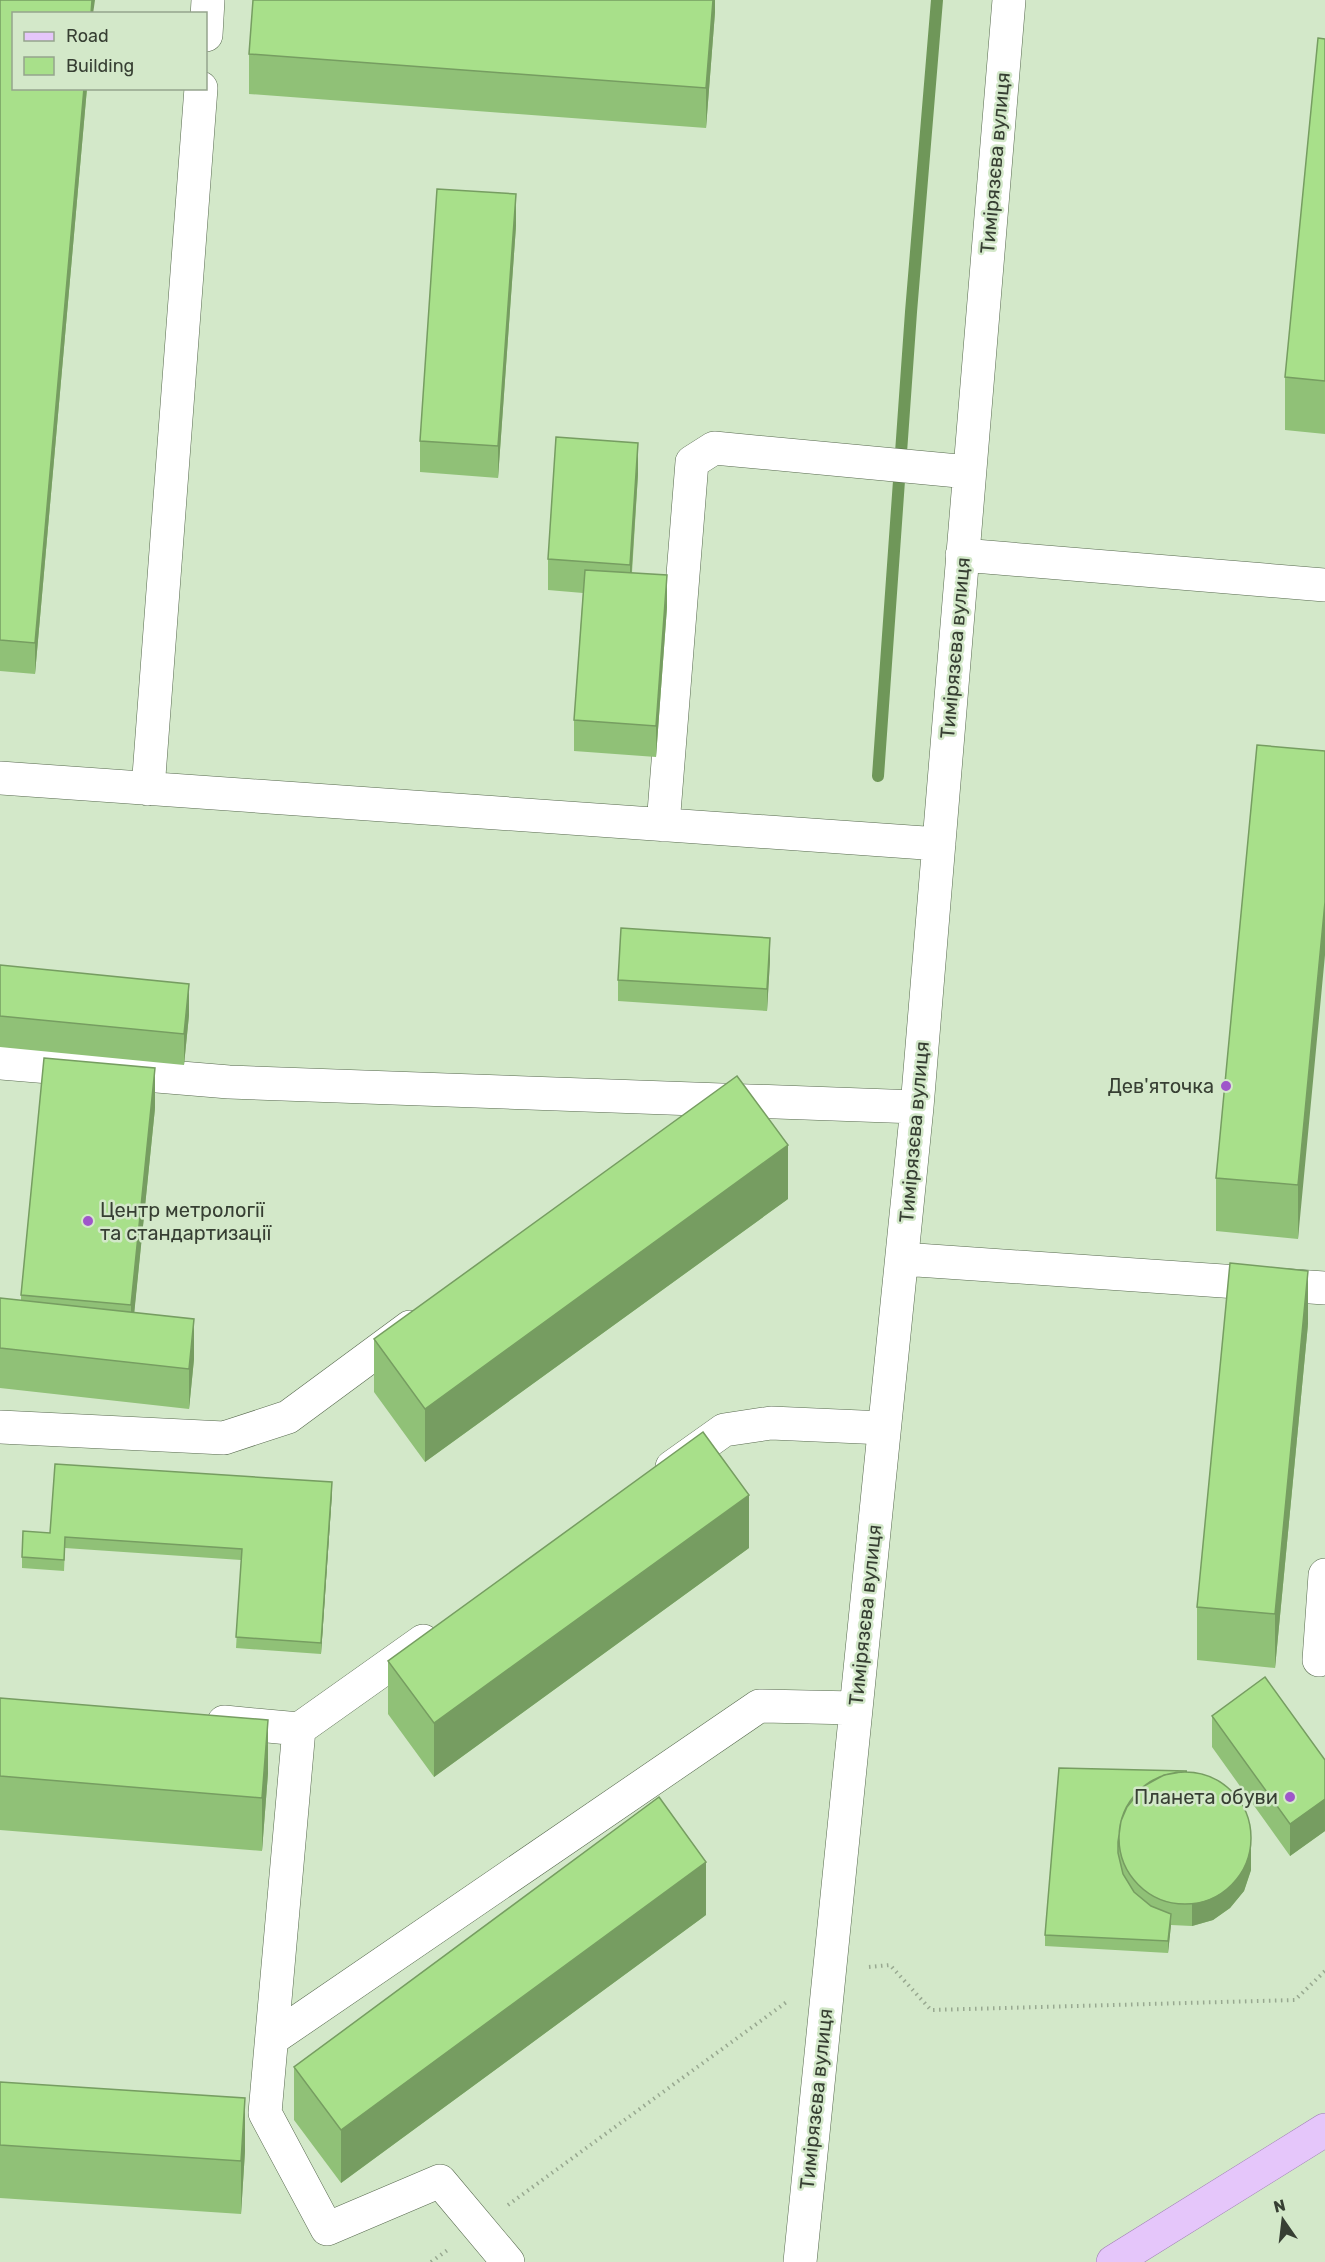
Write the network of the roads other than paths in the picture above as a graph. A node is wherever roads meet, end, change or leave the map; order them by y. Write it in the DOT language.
graph roads {
  1 [pos="208,0"];
  2 [pos="1009,0"];
  3 [pos="207,18"];
  4 [pos="201,90"];
  5 [pos="969,472"];
  6 [pos="962,555"];
  7 [pos="1325,585"];
  8 [pos="0,778"];
  9 [pos="148,789"];
  10 [pos="663,825"];
  11 [pos="939,844"];
  12 [pos="0,1063"];
  13 [pos="718,1100"];
  14 [pos="917,1107"];
  15 [pos="680,1128"];
  16 [pos="902,1259"];
  17 [pos="1325,1288"];
  18 [pos="431,1311"];
  19 [pos="0,1427"];
  20 [pos="884,1428"];
  21 [pos="647,1484"];
  22 [pos="1325,1575"];
  23 [pos="444,1627"];
  24 [pos="1325,1656"];
  25 [pos="856,1708"];
  26 [pos="193,1719"];
  27 [pos="299,1729"];
  28 [pos="272,2039"];
  29 [pos="231,2110"];
  30 [pos="265,2113"];
  31 [pos="1325,2130"];
  32 [pos="508,2262"];
  33 [pos="800,2262"];
  34 [pos="1113,2262"];
  1 -- 3 [label="street"];
  2 -- 5 [label="street, Тимірязєва вулиця"];
  4 -- 9 [label="street"];
  5 -- 6 [label="street, Тимірязєва вулиця"];
  5 -- 10 [label="street"];
  6 -- 7 [label="street"];
  6 -- 11 [label="street, Тимірязєва вулиця"];
  8 -- 9 [label="street"];
  9 -- 10 [label="street"];
  10 -- 11 [label="street"];
  11 -- 14 [label="street, Тимірязєва вулиця"];
  12 -- 13 [label="street"];
  13 -- 14 [label="street"];
  13 -- 15 [label="street"];
  14 -- 16 [label="street, Тимірязєва вулиця"];
  16 -- 17 [label="street"];
  16 -- 20 [label="street, Тимірязєва вулиця"];
  18 -- 19 [label="street"];
  20 -- 21 [label="street"];
  20 -- 25 [label="street, Тимірязєва вулиця"];
  22 -- 24 [label="street"];
  23 -- 27 [label="street"];
  25 -- 28 [label="street"];
  25 -- 33 [label="street, Тимірязєва вулиця"];
  26 -- 27 [label="street"];
  27 -- 28 [label="street"];
  28 -- 30 [label="street"];
  29 -- 30 [label="street"];
  30 -- 32 [label="street"];
  31 -- 34 [label="main road"];
}
